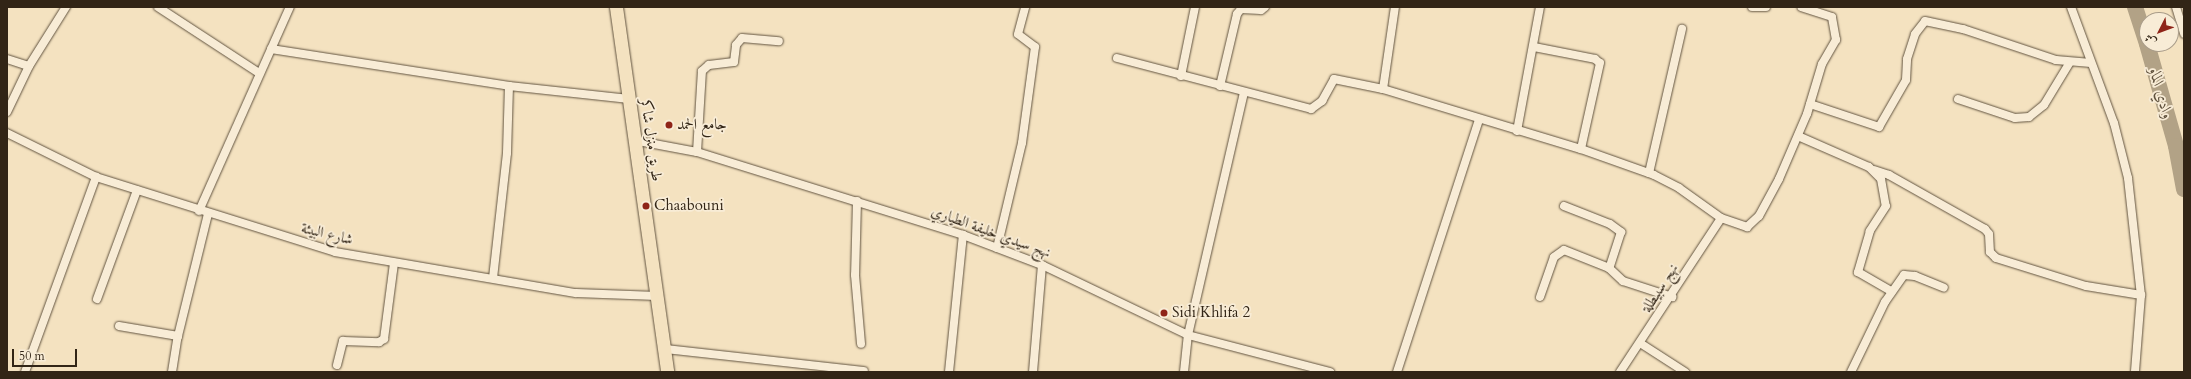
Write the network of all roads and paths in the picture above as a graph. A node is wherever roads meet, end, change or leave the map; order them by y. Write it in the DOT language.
graph roads {
  1 [pos="66,7"];
  2 [pos="158,7"];
  3 [pos="290,7"];
  4 [pos="616,7"];
  5 [pos="1025,7"];
  6 [pos="1195,7"];
  7 [pos="1265,7"];
  8 [pos="1395,7"];
  9 [pos="1540,7"];
  10 [pos="1752,7"];
  11 [pos="1766,7"];
  12 [pos="1802,7"];
  13 [pos="2071,7"];
  14 [pos="2176,7"];
  15 [pos="1682,29"];
  16 [pos="2184,34"];
  17 [pos="779,41"];
  18 [pos="1534,47"];
  19 [pos="271,49"];
  20 [pos="1118,58"];
  21 [pos="7,59"];
  22 [pos="2070,62"];
  23 [pos="2091,63"];
  24 [pos="29,66"];
  25 [pos="259,72"];
  26 [pos="1181,76"];
  27 [pos="509,86"];
  28 [pos="1220,86"];
  29 [pos="1382,89"];
  30 [pos="1244,93"];
  31 [pos="629,98"];
  32 [pos="1958,99"];
  33 [pos="1810,104"];
  34 [pos="7,112"];
  35 [pos="1479,118"];
  36 [pos="1517,131"];
  37 [pos="7,133"];
  38 [pos="1798,136"];
  39 [pos="633,140"];
  40 [pos="1581,149"];
  41 [pos="697,152"];
  42 [pos="1874,170"];
  43 [pos="1649,173"];
  44 [pos="96,177"];
  45 [pos="136,190"];
  46 [pos="857,201"];
  47 [pos="1564,206"];
  48 [pos="199,211"];
  49 [pos="208,214"];
  50 [pos="1721,218"];
  51 [pos="963,235"];
  52 [pos="997,248"];
  53 [pos="394,263"];
  54 [pos="1042,265"];
  55 [pos="1609,268"];
  56 [pos="493,278"];
  57 [pos="1944,288"];
  58 [pos="1892,292"];
  59 [pos="2141,295"];
  60 [pos="657,296"];
  61 [pos="1540,297"];
  62 [pos="1672,297"];
  63 [pos="96,299"];
  64 [pos="119,326"];
  65 [pos="1188,334"];
  66 [pos="178,336"];
  67 [pos="1640,343"];
  68 [pos="861,344"];
  69 [pos="665,349"];
  70 [pos="336,365"];
  71 [pos="864,371"];
  72 [pos="25,372"];
  73 [pos="172,372"];
  74 [pos="668,372"];
  75 [pos="949,372"];
  76 [pos="1033,372"];
  77 [pos="1184,372"];
  78 [pos="1330,372"];
  79 [pos="1397,372"];
  80 [pos="1620,372"];
  81 [pos="1685,372"];
  82 [pos="1851,372"];
  83 [pos="2135,372"];
  1 -- 24 [label="street"];
  2 -- 25 [label="street"];
  3 -- 19 [label="street"];
  4 -- 31 [label="main road, طريق منزل شاكر"];
  5 -- 52 [label="street"];
  6 -- 26 [label="street"];
  7 -- 28 [label="street"];
  8 -- 29 [label="street"];
  9 -- 18 [label="street"];
  10 -- 11 [label="street"];
  12 -- 33 [label="street"];
  13 -- 23 [label="street"];
  14 -- 16 [label="street"];
  15 -- 43 [label="street"];
  17 -- 41 [label="street"];
  18 -- 36 [label="street"];
  18 -- 40 [label="street"];
  19 -- 25 [label="street"];
  19 -- 27 [label="street"];
  20 -- 26 [label="street"];
  21 -- 24 [label="street"];
  22 -- 23 [label="street"];
  22 -- 32 [label="street"];
  22 -- 33 [label="street"];
  23 -- 59 [label="street"];
  24 -- 34 [label="street"];
  25 -- 48 [label="street"];
  26 -- 28 [label="street"];
  27 -- 31 [label="street"];
  27 -- 56 [label="street"];
  28 -- 30 [label="street"];
  29 -- 30 [label="street"];
  29 -- 35 [label="street"];
  30 -- 65 [label="street"];
  31 -- 39 [label="main road, طريق منزل شاكر"];
  33 -- 38 [label="street"];
  35 -- 36 [label="street"];
  35 -- 79 [label="street"];
  36 -- 40 [label="street"];
  37 -- 44 [label="street, شارع البيئة"];
  38 -- 42 [label="street"];
  38 -- 50 [label="street"];
  39 -- 41 [label="street, نهج سيدي خليفة الطياري"];
  39 -- 60 [label="main road, طريق منزل شاكر"];
  40 -- 43 [label="street"];
  41 -- 46 [label="street, نهج سيدي خليفة الطياري"];
  42 -- 58 [label="street"];
  42 -- 59 [label="street"];
  43 -- 50 [label="street"];
  44 -- 45 [label="street, شارع البيئة"];
  44 -- 72 [label="street"];
  45 -- 48 [label="street, شارع البيئة"];
  45 -- 63 [label="street"];
  46 -- 51 [label="street, نهج سيدي خليفة الطياري"];
  46 -- 68 [label="street"];
  47 -- 55 [label="street"];
  48 -- 49 [label="street, شارع البيئة"];
  49 -- 53 [label="street, شارع البيئة"];
  49 -- 66 [label="street"];
  50 -- 62 [label="street, نهج سبيطلة"];
  51 -- 52 [label="street, نهج سيدي خليفة الطياري"];
  51 -- 75 [label="street"];
  52 -- 54 [label="street, نهج سيدي خليفة الطياري"];
  53 -- 56 [label="street, شارع البيئة"];
  53 -- 70 [label="street"];
  54 -- 65 [label="street, نهج سيدي خليفة الطياري"];
  54 -- 76 [label="street"];
  55 -- 61 [label="street"];
  55 -- 62 [label="street"];
  56 -- 60 [label="street, شارع البيئة"];
  57 -- 58 [label="street"];
  58 -- 82 [label="street"];
  59 -- 83 [label="street"];
  60 -- 69 [label="main road, طريق منزل شاكر"];
  62 -- 67 [label="street, نهج سبيطلة"];
  64 -- 66 [label="street"];
  65 -- 77 [label="street"];
  65 -- 78 [label="street, نهج سيدي خليفة الطياري"];
  66 -- 73 [label="street"];
  67 -- 80 [label="street, نهج سبيطلة"];
  67 -- 81 [label="street"];
  69 -- 71 [label="street"];
  69 -- 74 [label="main road, طريق منزل شاكر"];
}
